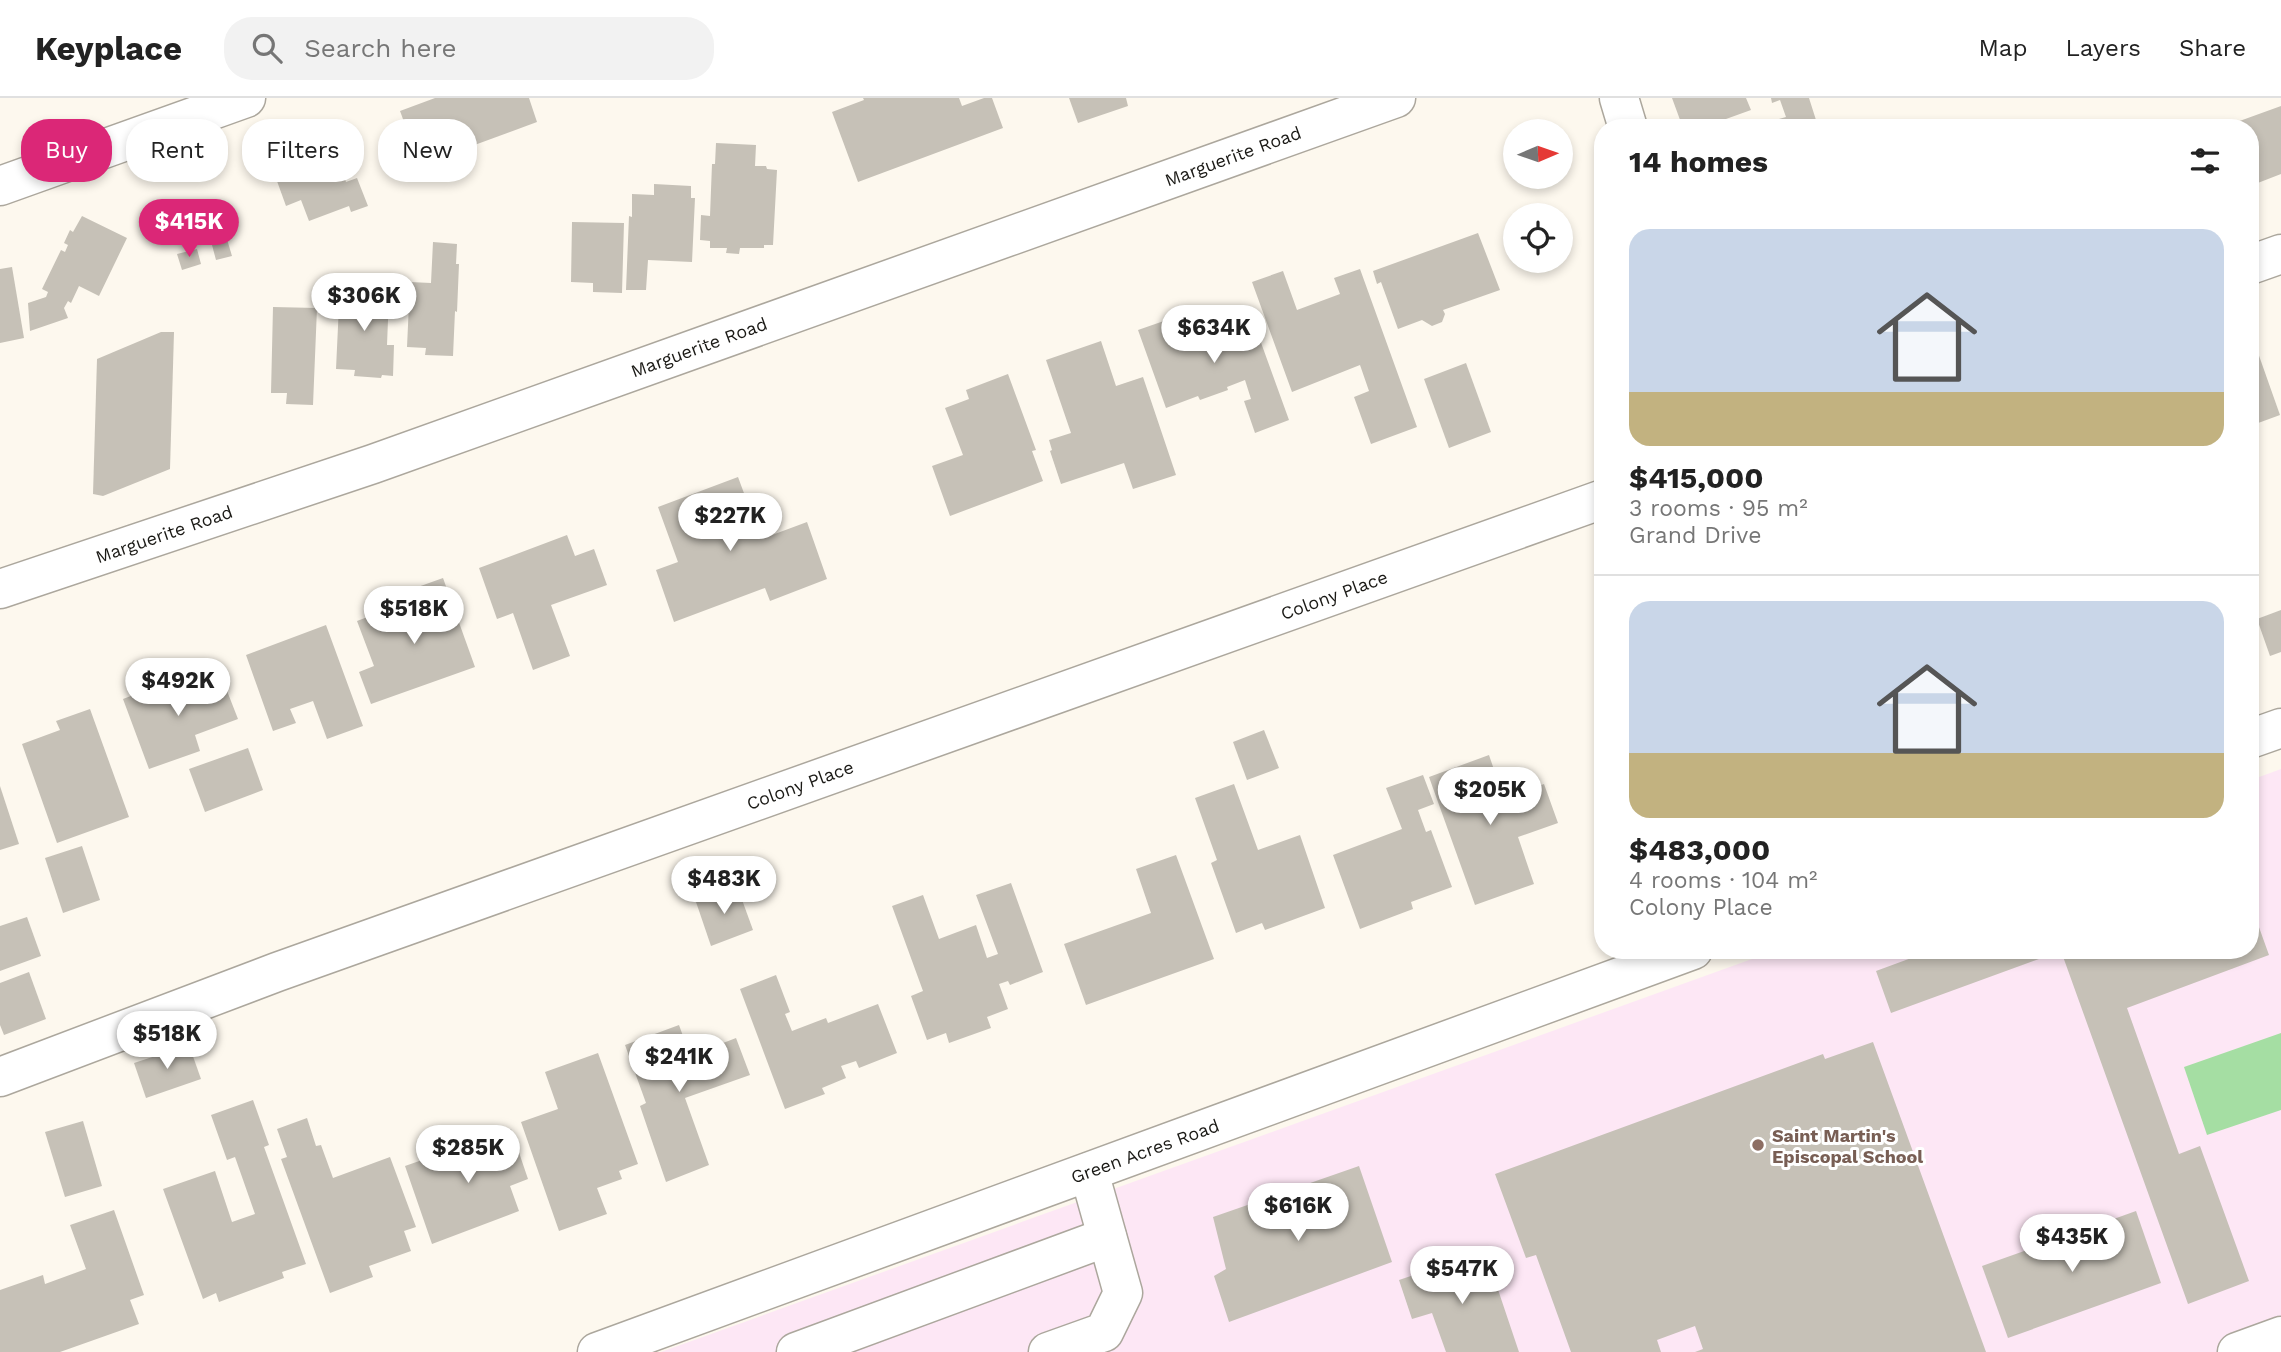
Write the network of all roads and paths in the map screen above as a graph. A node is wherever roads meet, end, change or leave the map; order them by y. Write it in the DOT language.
graph roads {
  1 [pos="246,98"];
  2 [pos="1396,98"];
  3 [pos="1619,98"];
  4 [pos="1625,119"];
  5 [pos="0,186"];
  6 [pos="2281,254"];
  7 [pos="2259,262"];
  8 [pos="1594,502"];
  9 [pos="0,589"];
  10 [pos="2281,727"];
  11 [pos="2259,736"];
  12 [pos="1669,959"];
  13 [pos="0,1077"];
  14 [pos="1089,1172"];
  15 [pos="1107,1237"];
  16 [pos="2281,1336"];
  17 [pos="682,1337"];
  18 [pos="597,1352"];
  19 [pos="796,1352"];
  20 [pos="1048,1352"];
  21 [pos="2237,1352"];
  1 -- 5 [label="street"];
  2 -- 9 [label="street, Marguerite Road"];
  3 -- 4 [label="street"];
  6 -- 7 [label="street"];
  8 -- 13 [label="street, Colony Place"];
  10 -- 11 [label="street"];
  12 -- 14 [label="street, Green Acres Road"];
  14 -- 15 [label="street"];
  14 -- 17 [label="street, Green Acres Road"];
  15 -- 19 [label="street"];
  15 -- 20 [label="street"];
  16 -- 21 [label="street"];
  17 -- 18 [label="street, Green Acres Road"];
}
